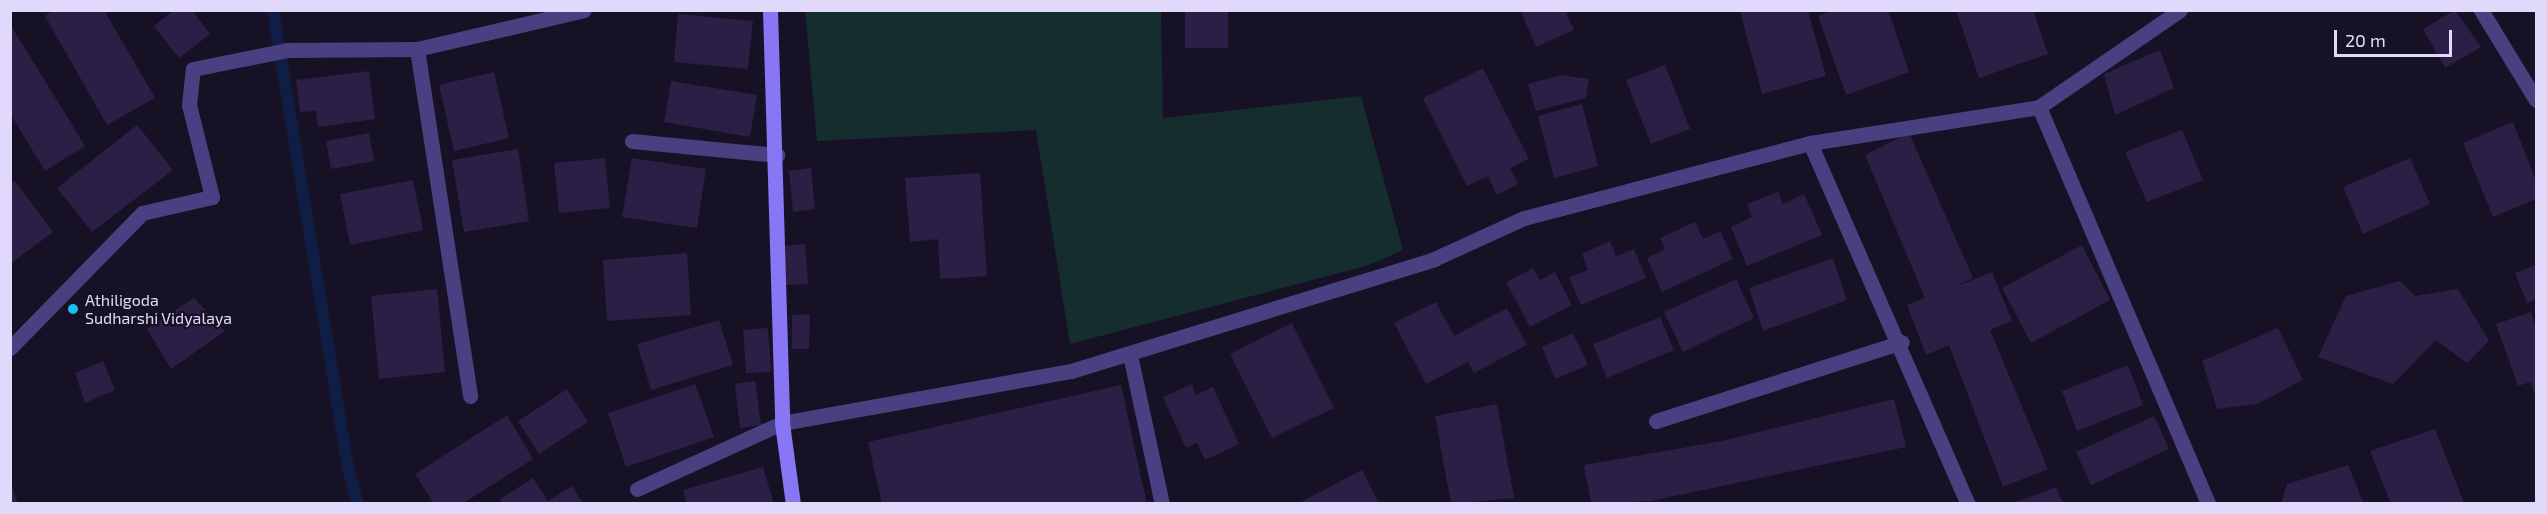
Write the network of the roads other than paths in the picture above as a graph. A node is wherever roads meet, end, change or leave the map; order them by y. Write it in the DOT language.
graph roads {
  1 [pos="584,10"];
  2 [pos="770,10"];
  3 [pos="2180,10"];
  4 [pos="2481,10"];
  5 [pos="417,49"];
  6 [pos="2536,100"];
  7 [pos="2039,107"];
  8 [pos="632,141"];
  9 [pos="1810,143"];
  10 [pos="777,154"];
  11 [pos="1902,342"];
  12 [pos="10,348"];
  13 [pos="1130,355"];
  14 [pos="470,396"];
  15 [pos="1656,421"];
  16 [pos="782,423"];
  17 [pos="638,489"];
  18 [pos="793,504"];
  19 [pos="1162,504"];
  20 [pos="1968,504"];
  21 [pos="2208,504"];
  1 -- 5 [label="street"];
  2 -- 10 [label="street"];
  3 -- 7 [label="street"];
  4 -- 6 [label="street"];
  5 -- 12 [label="street"];
  5 -- 14 [label="street"];
  7 -- 9 [label="street"];
  7 -- 21 [label="street"];
  8 -- 10 [label="street"];
  9 -- 11 [label="street"];
  9 -- 13 [label="street"];
  10 -- 16 [label="street"];
  11 -- 15 [label="street"];
  11 -- 20 [label="street"];
  13 -- 16 [label="street"];
  13 -- 19 [label="street"];
  16 -- 17 [label="street"];
  16 -- 18 [label="street"];
}
